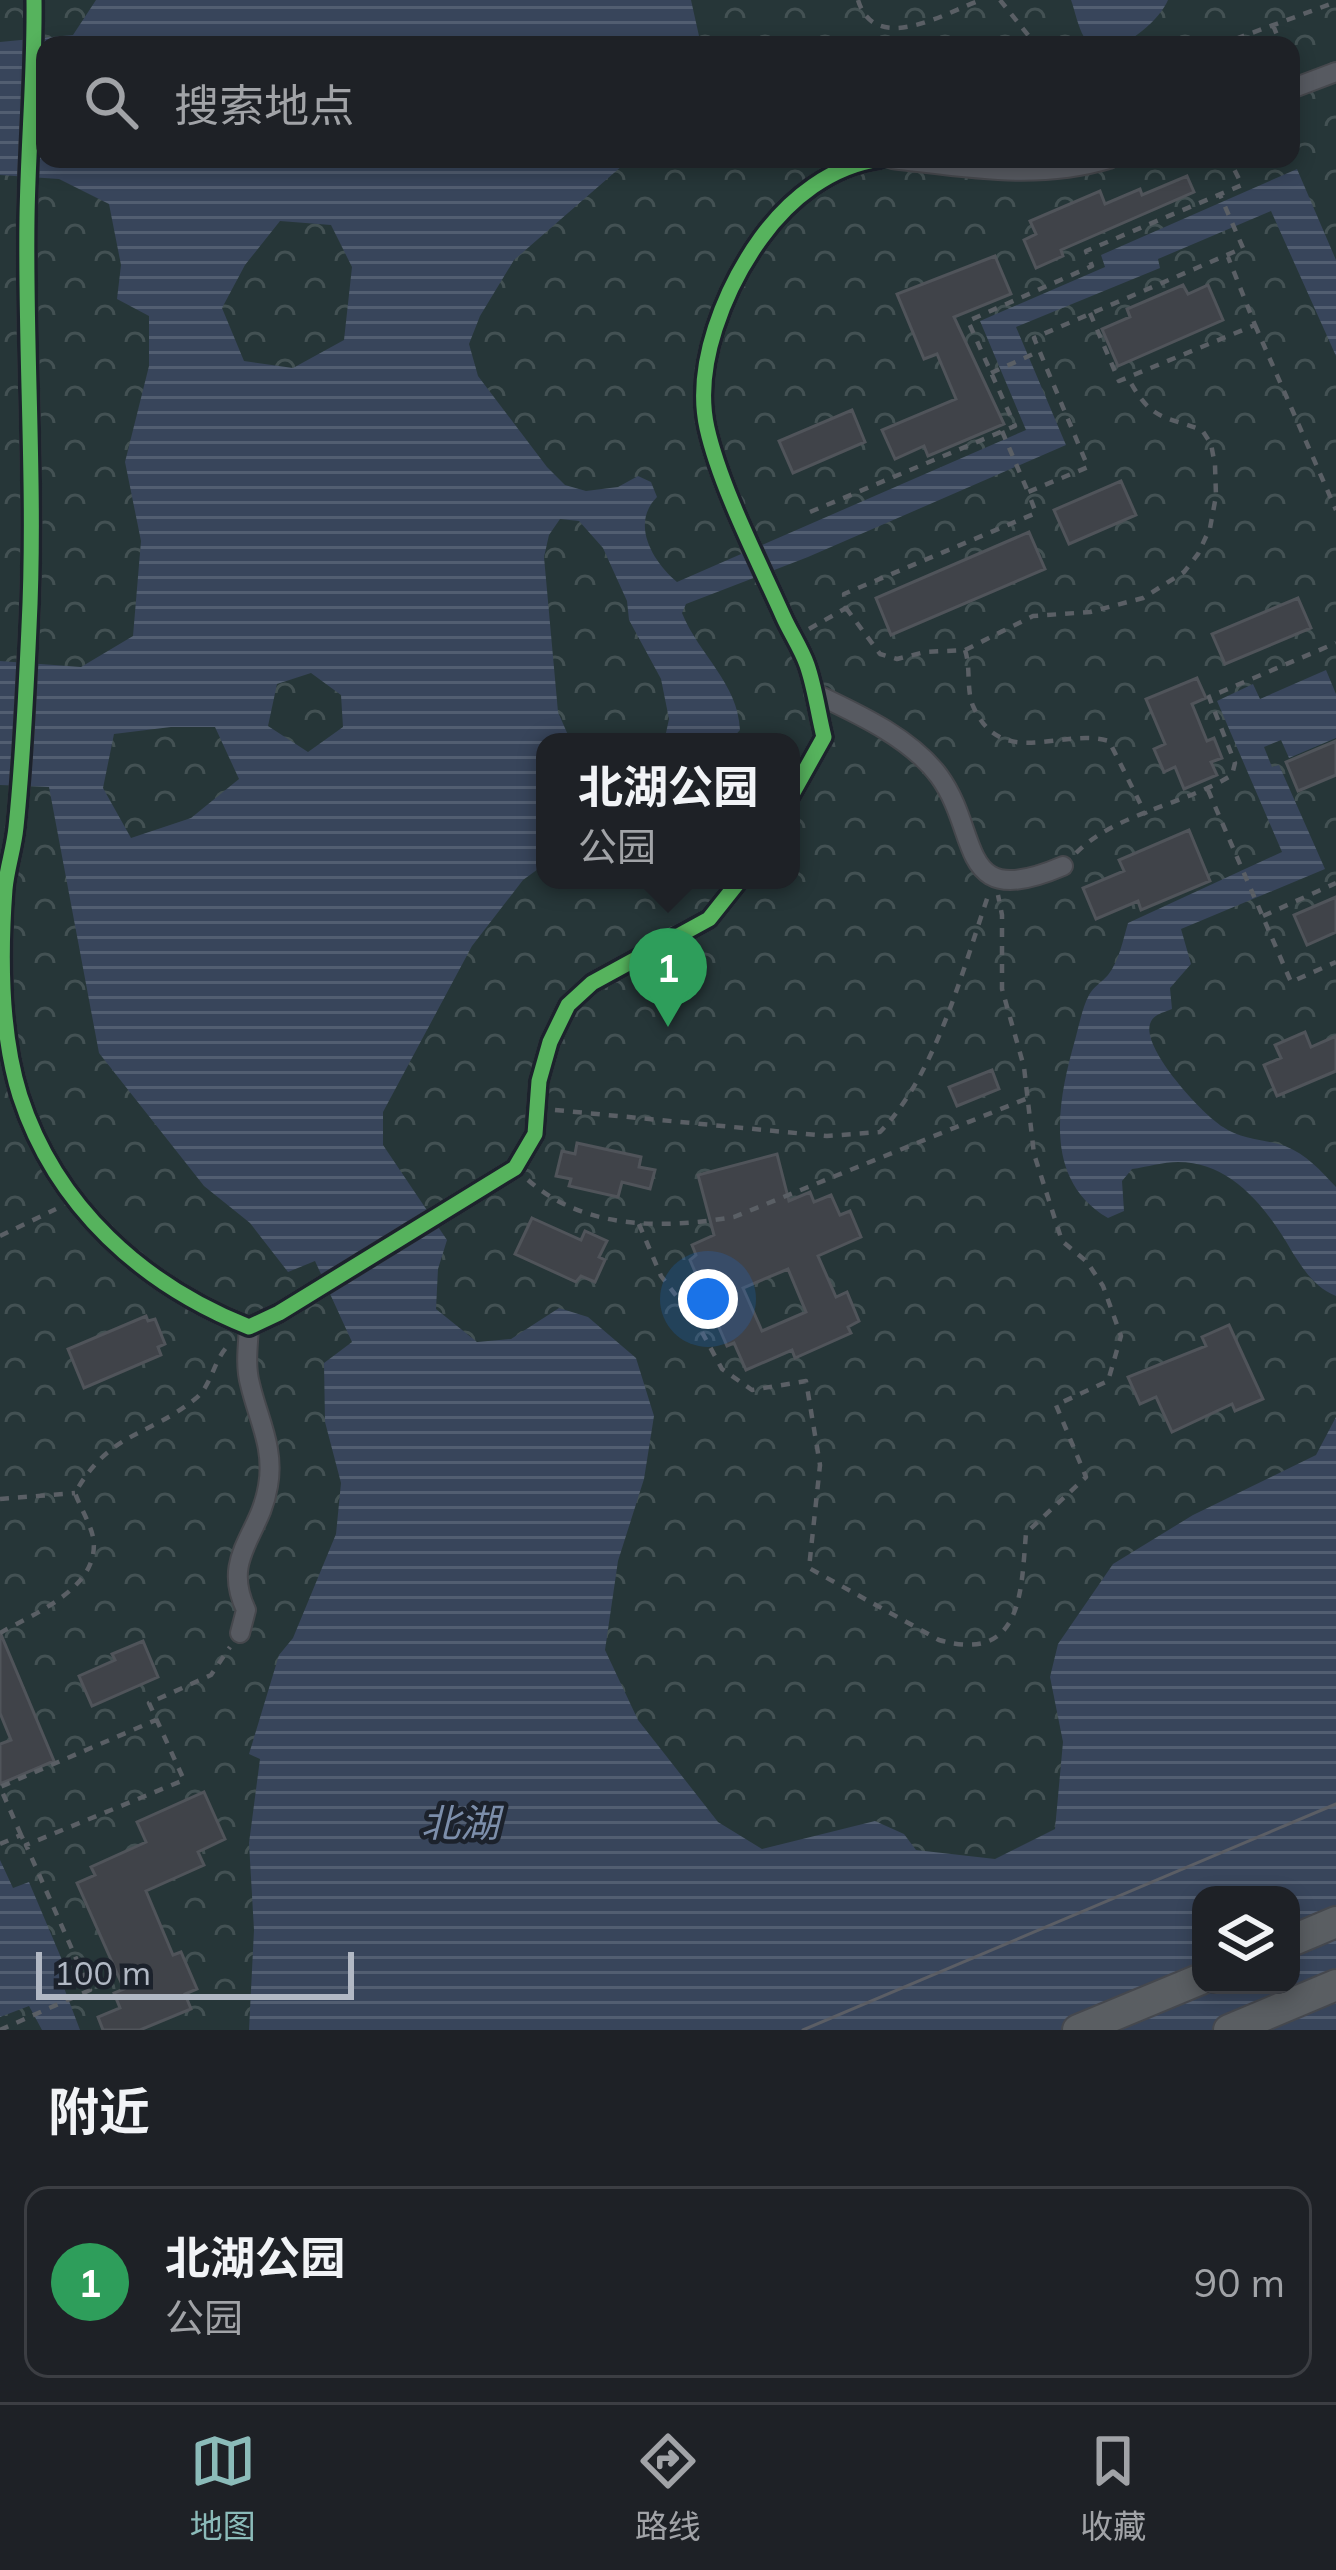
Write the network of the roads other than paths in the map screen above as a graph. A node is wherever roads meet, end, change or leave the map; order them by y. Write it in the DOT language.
graph roads {
  1 [pos="34,6"];
  2 [pos="1336,72"];
  3 [pos="1300,86"];
  4 [pos="845,168"];
  5 [pos="945,168"];
  6 [pos="1055,168"];
  7 [pos="814,693"];
  8 [pos="800,780"];
  9 [pos="1063,866"];
  10 [pos="733,889"];
  11 [pos="21,1097"];
  12 [pos="0,1108"];
  13 [pos="249,1327"];
  14 [pos="240,1633"];
  15 [pos="1336,1922"];
  16 [pos="1300,1937"];
  17 [pos="1192,1983"];
  18 [pos="1336,1985"];
  19 [pos="1078,2030"];
  20 [pos="1229,2030"];
  1 -- 11 [label="street"];
  2 -- 3 [label="street"];
  4 -- 7 [label="street"];
  5 -- 6 [label="street"];
  7 -- 8 [label="street"];
  7 -- 9 [label="street"];
  10 -- 13 [label="street"];
  11 -- 12 [label="street"];
  11 -- 13 [label="street"];
  13 -- 14 [label="street"];
  15 -- 16 [label="highway"];
  17 -- 19 [label="highway"];
  18 -- 20 [label="highway"];
}
